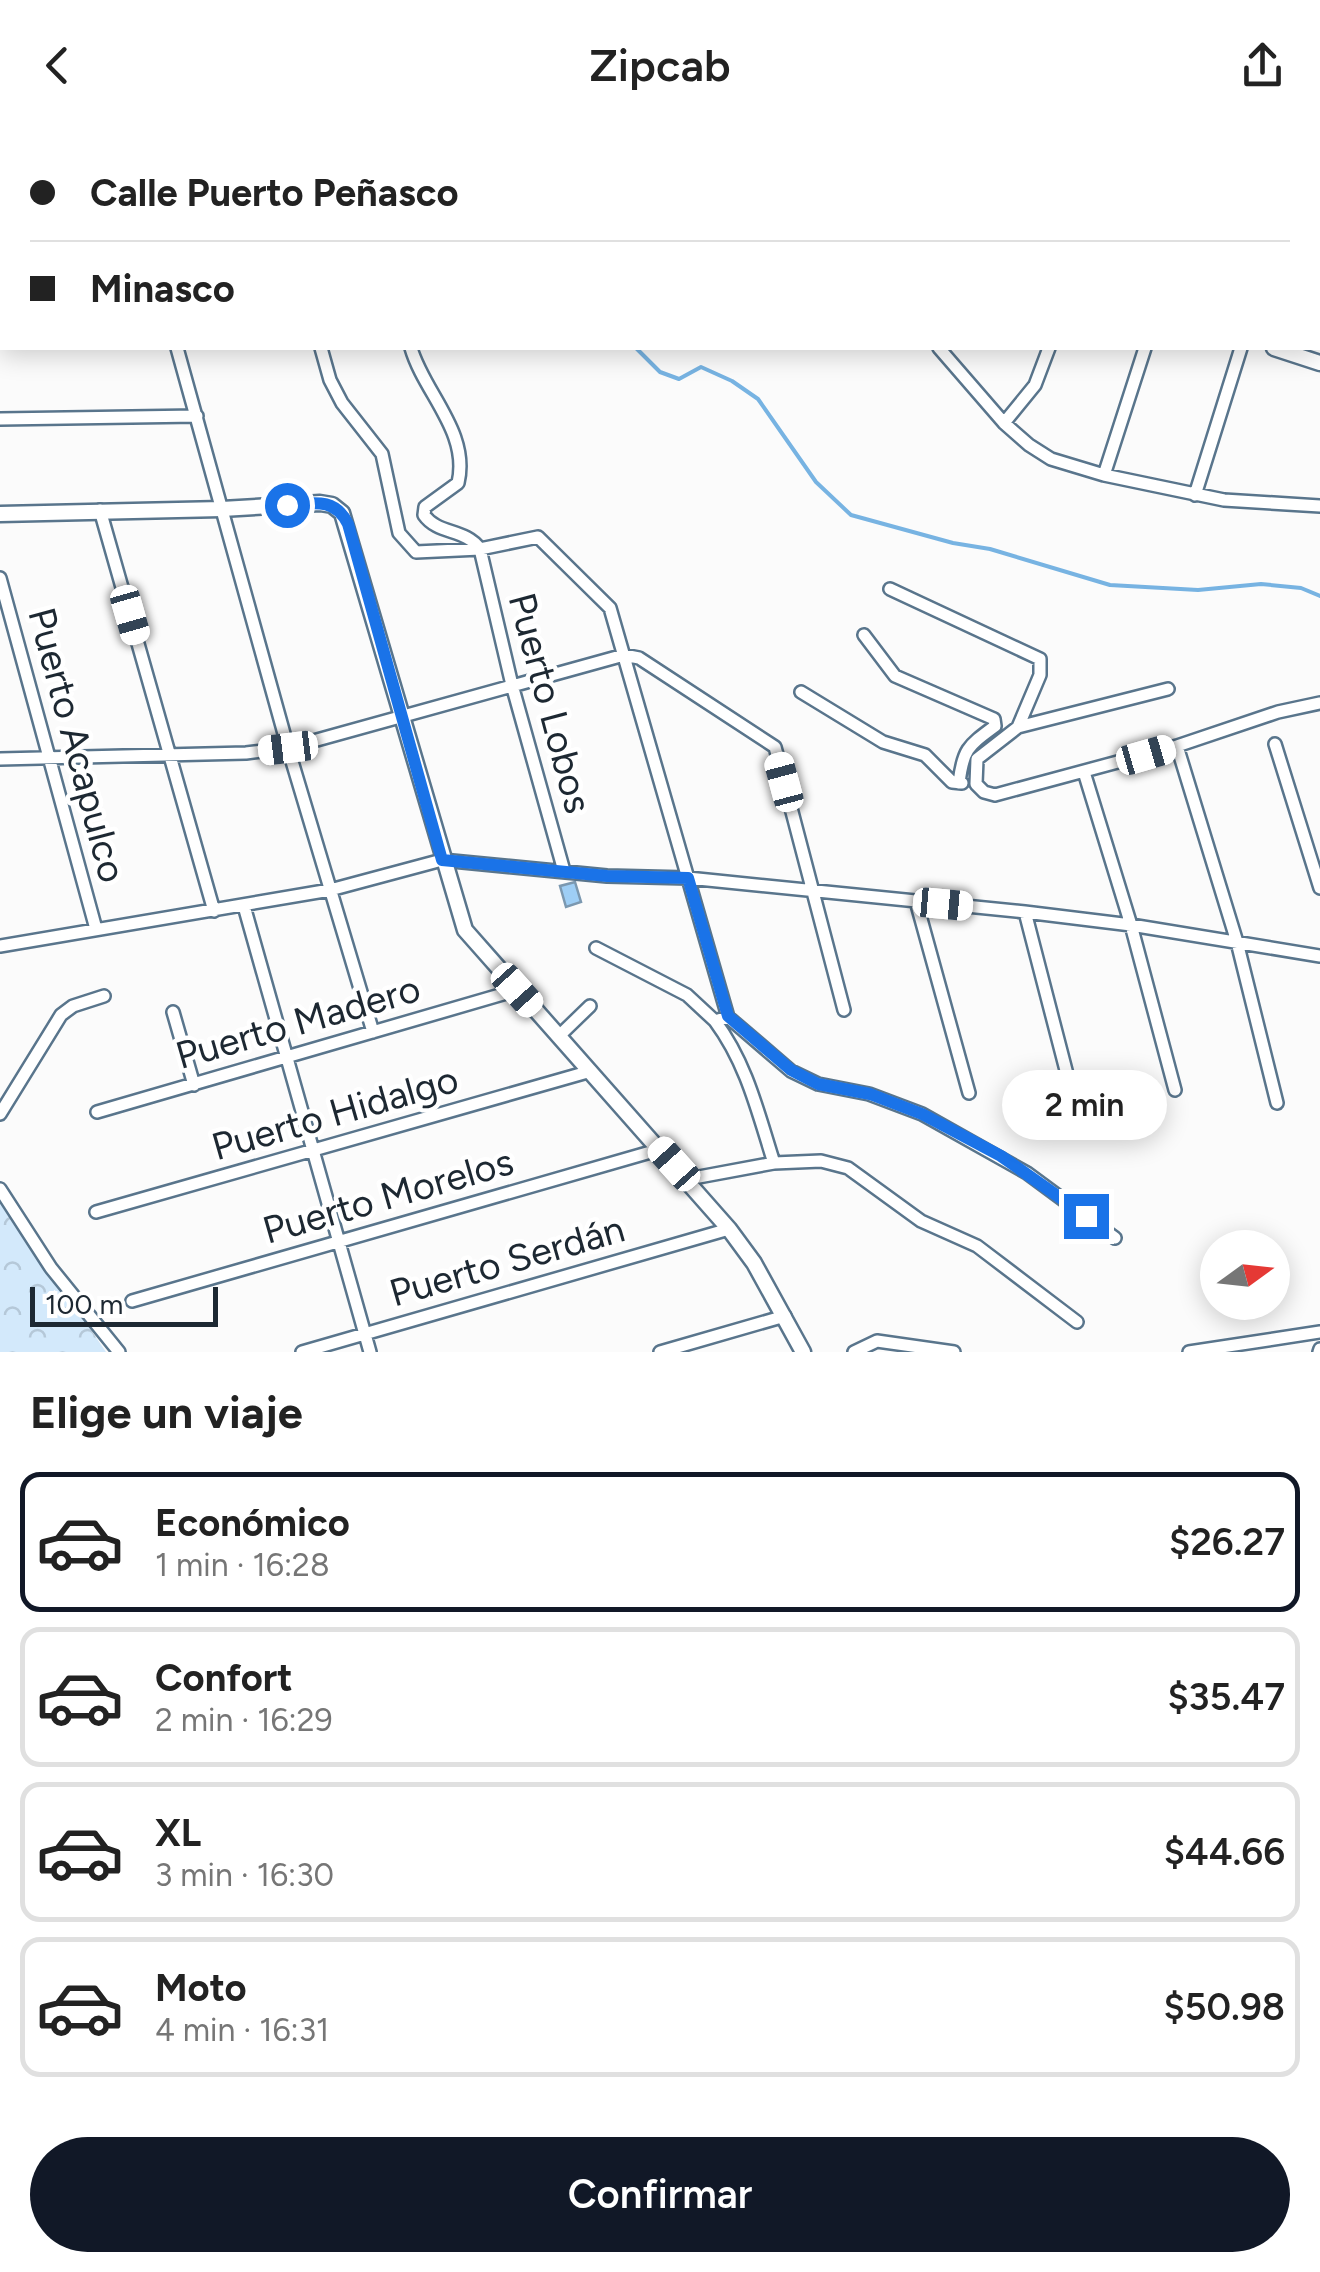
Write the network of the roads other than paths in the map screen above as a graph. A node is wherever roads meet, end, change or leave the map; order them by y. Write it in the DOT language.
graph roads {
  1 [pos="179,350"];
  2 [pos="322,350"];
  3 [pos="412,350"];
  4 [pos="941,350"];
  5 [pos="1048,350"];
  6 [pos="1144,350"];
  7 [pos="1240,350"];
  8 [pos="1280,350"];
  9 [pos="1320,363"];
  10 [pos="197,416"];
  11 [pos="0,419"];
  12 [pos="1004,423"];
  13 [pos="1104,475"];
  14 [pos="1196,495"];
  15 [pos="1320,506"];
  16 [pos="222,509"];
  17 [pos="100,510"];
  18 [pos="0,514"];
  19 [pos="480,549"];
  20 [pos="0,578"];
  21 [pos="890,589"];
  22 [pos="864,635"];
  23 [pos="624,655"];
  24 [pos="512,685"];
  25 [pos="1168,690"];
  26 [pos="801,692"];
  27 [pos="1320,703"];
  28 [pos="400,716"];
  29 [pos="1018,727"];
  30 [pos="1275,744"];
  31 [pos="1178,746"];
  32 [pos="288,748"];
  33 [pos="170,755"];
  34 [pos="48,757"];
  35 [pos="0,759"];
  36 [pos="1084,772"];
  37 [pos="959,783"];
  38 [pos="976,784"];
  39 [pos="442,860"];
  40 [pos="564,871"];
  41 [pos="688,878"];
  42 [pos="1320,888"];
  43 [pos="330,890"];
  44 [pos="814,890"];
  45 [pos="916,901"];
  46 [pos="244,906"];
  47 [pos="214,910"];
  48 [pos="1025,912"];
  49 [pos="1131,925"];
  50 [pos="96,929"];
  51 [pos="1236,942"];
  52 [pos="0,946"];
  53 [pos="596,948"];
  54 [pos="1320,956"];
  55 [pos="517,990"];
  56 [pos="104,996"];
  57 [pos="590,1006"];
  58 [pos="844,1010"];
  59 [pos="174,1012"];
  60 [pos="721,1019"];
  61 [pos="373,1032"];
  62 [pos="559,1036"];
  63 [pos="287,1059"];
  64 [pos="591,1071"];
  65 [pos="194,1085"];
  66 [pos="1175,1090"];
  67 [pos="969,1093"];
  68 [pos="1278,1103"];
  69 [pos="1075,1105"];
  70 [pos="96,1112"];
  71 [pos="0,1114"];
  72 [pos="660,1149"];
  73 [pos="313,1151"];
  74 [pos="774,1163"];
  75 [pos="688,1179"];
  76 [pos="0,1189"];
  77 [pos="96,1212"];
  78 [pos="729,1229"];
  79 [pos="1115,1238"];
  80 [pos="339,1242"];
  81 [pos="132,1301"];
  82 [pos="785,1316"];
  83 [pos="1076,1322"];
  84 [pos="1320,1332"];
  85 [pos="365,1334"];
  86 [pos="880,1346"];
  87 [pos="1238,1348"];
  88 [pos="118,1352"];
  89 [pos="302,1352"];
  90 [pos="370,1352"];
  91 [pos="660,1352"];
  92 [pos="804,1352"];
  93 [pos="854,1352"];
  94 [pos="954,1352"];
  95 [pos="1189,1352"];
  1 -- 10 [label="street"];
  2 -- 19 [label="street"];
  3 -- 19 [label="street"];
  4 -- 12 [label="street"];
  5 -- 12 [label="street"];
  6 -- 13 [label="street"];
  7 -- 14 [label="street"];
  8 -- 9 [label="street"];
  10 -- 11 [label="street"];
  10 -- 16 [label="street"];
  12 -- 13 [label="street"];
  13 -- 14 [label="street"];
  14 -- 15 [label="street"];
  16 -- 17 [label="street"];
  16 -- 28 [label="street"];
  16 -- 32 [label="street"];
  17 -- 18 [label="street"];
  17 -- 33 [label="street"];
  19 -- 23 [label="street"];
  19 -- 24 [label="street, Puerto Lobos"];
  20 -- 34 [label="street, Puerto Acapulco"];
  21 -- 29 [label="street"];
  22 -- 37 [label="street"];
  23 -- 24 [label="street"];
  23 -- 41 [label="street"];
  23 -- 44 [label="street"];
  24 -- 28 [label="street"];
  24 -- 40 [label="street, Puerto Lobos"];
  25 -- 29 [label="street"];
  26 -- 37 [label="street"];
  27 -- 31 [label="street"];
  28 -- 32 [label="street"];
  28 -- 39 [label="street"];
  29 -- 38 [label="street"];
  30 -- 42 [label="street"];
  31 -- 36 [label="street"];
  31 -- 51 [label="street"];
  32 -- 33 [label="street"];
  32 -- 43 [label="street"];
  33 -- 34 [label="street"];
  33 -- 47 [label="street"];
  34 -- 35 [label="street"];
  34 -- 50 [label="street, Puerto Acapulco"];
  36 -- 38 [label="street"];
  36 -- 49 [label="street"];
  37 -- 38 [label="street"];
  39 -- 40 [label="street"];
  39 -- 43 [label="street"];
  39 -- 55 [label="street"];
  40 -- 41 [label="street"];
  41 -- 44 [label="street"];
  41 -- 60 [label="street"];
  43 -- 46 [label="street"];
  43 -- 61 [label="street"];
  44 -- 45 [label="street"];
  44 -- 58 [label="street"];
  45 -- 48 [label="street"];
  45 -- 67 [label="street"];
  46 -- 47 [label="street"];
  46 -- 63 [label="street"];
  47 -- 50 [label="street"];
  48 -- 49 [label="street"];
  48 -- 69 [label="street"];
  49 -- 51 [label="street"];
  49 -- 66 [label="street"];
  50 -- 52 [label="street"];
  51 -- 54 [label="street"];
  51 -- 68 [label="street"];
  53 -- 60 [label="street"];
  55 -- 61 [label="street, Puerto Madero"];
  55 -- 62 [label="street"];
  56 -- 71 [label="street"];
  57 -- 62 [label="street"];
  59 -- 65 [label="street"];
  60 -- 74 [label="street"];
  60 -- 79 [label="street"];
  61 -- 63 [label="street, Puerto Madero"];
  62 -- 64 [label="street"];
  63 -- 65 [label="street, Puerto Madero"];
  63 -- 73 [label="street"];
  64 -- 72 [label="street"];
  64 -- 73 [label="street, Puerto Hidalgo"];
  65 -- 70 [label="street, Puerto Madero"];
  72 -- 75 [label="street"];
  72 -- 80 [label="street, Puerto Morelos"];
  73 -- 77 [label="street, Puerto Hidalgo"];
  73 -- 80 [label="street"];
  74 -- 75 [label="street"];
  74 -- 83 [label="street"];
  75 -- 78 [label="street"];
  76 -- 88 [label="street"];
  78 -- 82 [label="street"];
  78 -- 85 [label="street, Puerto Serdán"];
  80 -- 81 [label="street, Puerto Morelos"];
  80 -- 85 [label="street"];
  82 -- 91 [label="street"];
  82 -- 92 [label="street"];
  84 -- 87 [label="street"];
  85 -- 89 [label="street, Puerto Serdán"];
  85 -- 90 [label="street"];
  86 -- 93 [label="street"];
  86 -- 94 [label="street"];
  87 -- 95 [label="street"];
}
